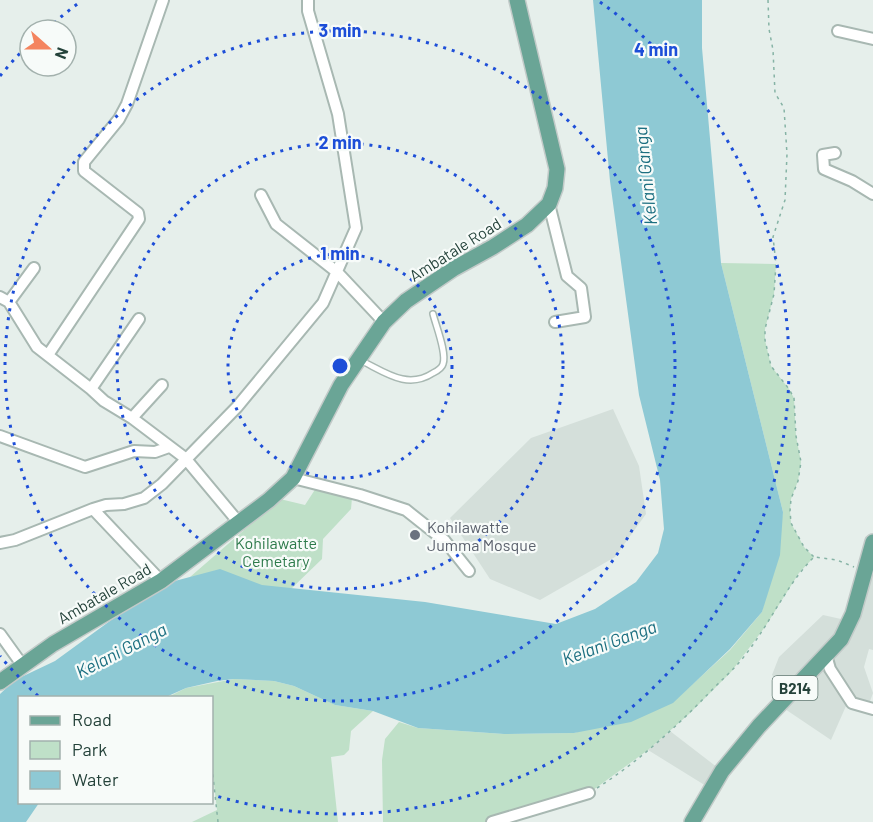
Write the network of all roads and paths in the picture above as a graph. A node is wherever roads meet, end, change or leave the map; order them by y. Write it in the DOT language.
graph roads {
  1 [pos="164,0"];
  2 [pos="308,0"];
  3 [pos="517,0"];
  4 [pos="768,0"];
  5 [pos="838,31"];
  6 [pos="873,39"];
  7 [pos="835,153"];
  8 [pos="873,194"];
  9 [pos="261,195"];
  10 [pos="549,204"];
  11 [pos="34,268"];
  12 [pos="337,272"];
  13 [pos="4,300"];
  14 [pos="433,314"];
  15 [pos="139,319"];
  16 [pos="384,322"];
  17 [pos="555,322"];
  18 [pos="48,355"];
  19 [pos="358,360"];
  20 [pos="162,385"];
  21 [pos="91,389"];
  22 [pos="132,418"];
  23 [pos="0,436"];
  24 [pos="169,447"];
  25 [pos="185,459"];
  26 [pos="293,478"];
  27 [pos="93,509"];
  28 [pos="240,524"];
  29 [pos="873,542"];
  30 [pos="0,543"];
  31 [pos="814,557"];
  32 [pos="855,567"];
  33 [pos="469,571"];
  34 [pos="161,582"];
  35 [pos="0,634"];
  36 [pos="826,655"];
  37 [pos="23,666"];
  38 [pos="0,682"];
  39 [pos="873,710"];
  40 [pos="213,776"];
  41 [pos="589,793"];
  42 [pos="218,822"];
  43 [pos="492,822"];
  44 [pos="692,822"];
  1 -- 18 [label="street"];
  2 -- 12 [label="street"];
  3 -- 10 [label="main road"];
  4 -- 31 [label="path"];
  5 -- 6 [label="street"];
  7 -- 8 [label="street"];
  9 -- 12 [label="street"];
  10 -- 16 [label="main road, Ambatale Road"];
  10 -- 17 [label="street"];
  11 -- 13 [label="street"];
  12 -- 16 [label="street"];
  12 -- 25 [label="street"];
  13 -- 18 [label="street"];
  14 -- 19 [label="lane"];
  15 -- 21 [label="street"];
  16 -- 19 [label="main road, Ambatale Road"];
  18 -- 21 [label="street"];
  19 -- 26 [label="main road, Ambatale Road"];
  20 -- 22 [label="street"];
  21 -- 22 [label="street"];
  22 -- 24 [label="street"];
  23 -- 24 [label="street"];
  24 -- 25 [label="street"];
  25 -- 27 [label="street"];
  25 -- 28 [label="street"];
  26 -- 28 [label="main road, Ambatale Road"];
  26 -- 33 [label="street"];
  27 -- 30 [label="street"];
  27 -- 34 [label="street"];
  28 -- 34 [label="main road, Ambatale Road"];
  29 -- 36 [label="main road, B214"];
  31 -- 32 [label="path"];
  31 -- 41 [label="path"];
  34 -- 37 [label="main road, Ambatale Road"];
  35 -- 37 [label="street"];
  36 -- 39 [label="street"];
  36 -- 44 [label="main road, B214"];
  37 -- 38 [label="main road, Ambatale Road"];
  40 -- 42 [label="path"];
  41 -- 43 [label="street"];
}
